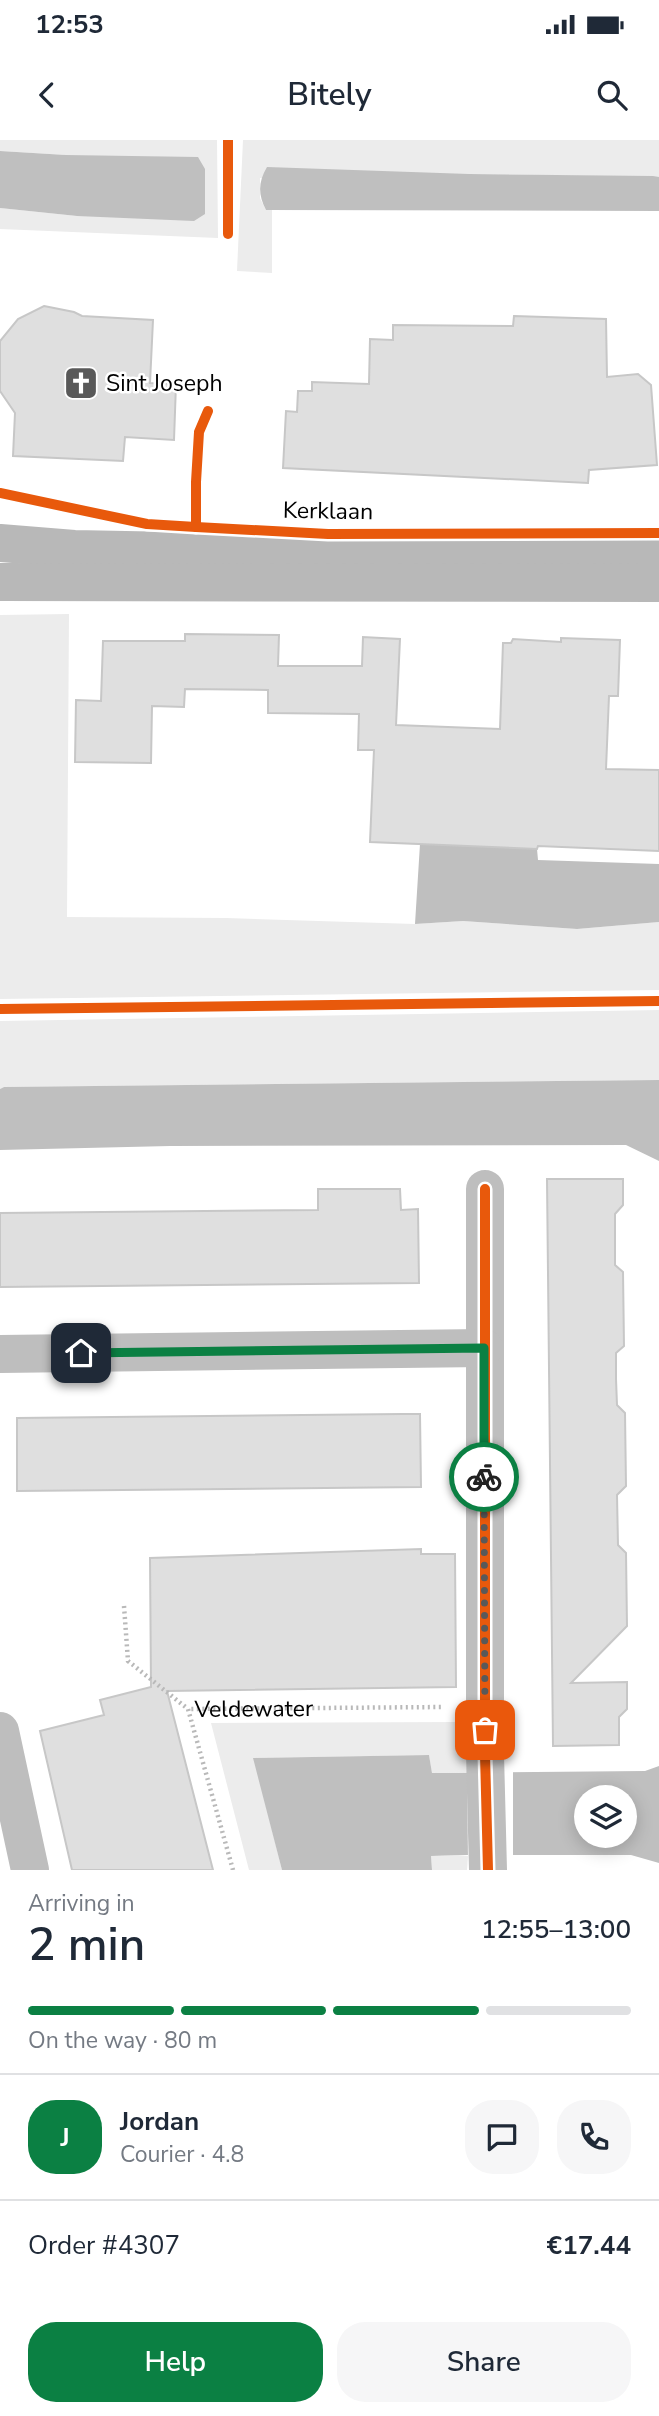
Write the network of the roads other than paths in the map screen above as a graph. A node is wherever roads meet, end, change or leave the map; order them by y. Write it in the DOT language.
graph roads {
  1 [pos="0,543"];
  2 [pos="659,557"];
  3 [pos="0,582"];
  4 [pos="659,583"];
  5 [pos="485,1189"];
  6 [pos="484,1348"];
  7 [pos="0,1354"];
  8 [pos="0,1731"];
  9 [pos="30,1870"];
  10 [pos="488,1870"];
  1 -- 2 [label="street, Kerklaan"];
  3 -- 4 [label="street"];
  5 -- 6 [label="street"];
  6 -- 7 [label="street"];
  6 -- 10 [label="street"];
  8 -- 9 [label="street"];
}
